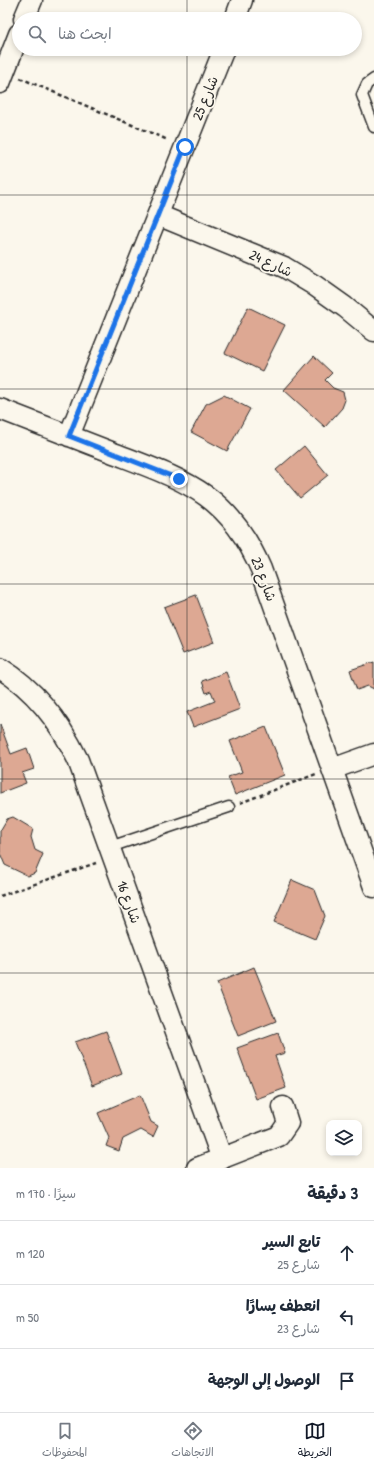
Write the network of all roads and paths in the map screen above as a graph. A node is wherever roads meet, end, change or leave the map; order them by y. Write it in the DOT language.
graph roads {
  1 [pos="32,0"];
  2 [pos="242,0"];
  3 [pos="27,12"];
  4 [pos="238,12"];
  5 [pos="12,52"];
  6 [pos="221,56"];
  7 [pos="2,77"];
  8 [pos="374,79"];
  9 [pos="374,127"];
  10 [pos="185,147"];
  11 [pos="158,215"];
  12 [pos="374,331"];
  13 [pos="0,409"];
  14 [pos="69,436"];
  15 [pos="0,668"];
  16 [pos="374,754"];
  17 [pos="332,769"];
  18 [pos="229,807"];
  19 [pos="111,852"];
  20 [pos="373,879"];
  21 [pos="0,896"];
  22 [pos="283,1107"];
  23 [pos="222,1159"];
  24 [pos="197,1168"];
  1 -- 3 [label="street"];
  2 -- 4 [label="street"];
  5 -- 7 [label="street"];
  6 -- 10 [label="street, شارع 25"];
  7 -- 10 [label="path"];
  8 -- 9 [label="lane"];
  10 -- 11 [label="street, شارع 25"];
  11 -- 12 [label="street, شارع 24"];
  11 -- 14 [label="street, شارع 25"];
  13 -- 14 [label="street, شارع 23"];
  14 -- 17 [label="street, شارع 23"];
  15 -- 19 [label="street, شارع 16"];
  16 -- 17 [label="street"];
  17 -- 18 [label="path"];
  17 -- 20 [label="street, شارع 23"];
  18 -- 19 [label="lane"];
  19 -- 21 [label="path"];
  19 -- 23 [label="street, شارع 16"];
  22 -- 23 [label="street"];
  23 -- 24 [label="street"];
}
